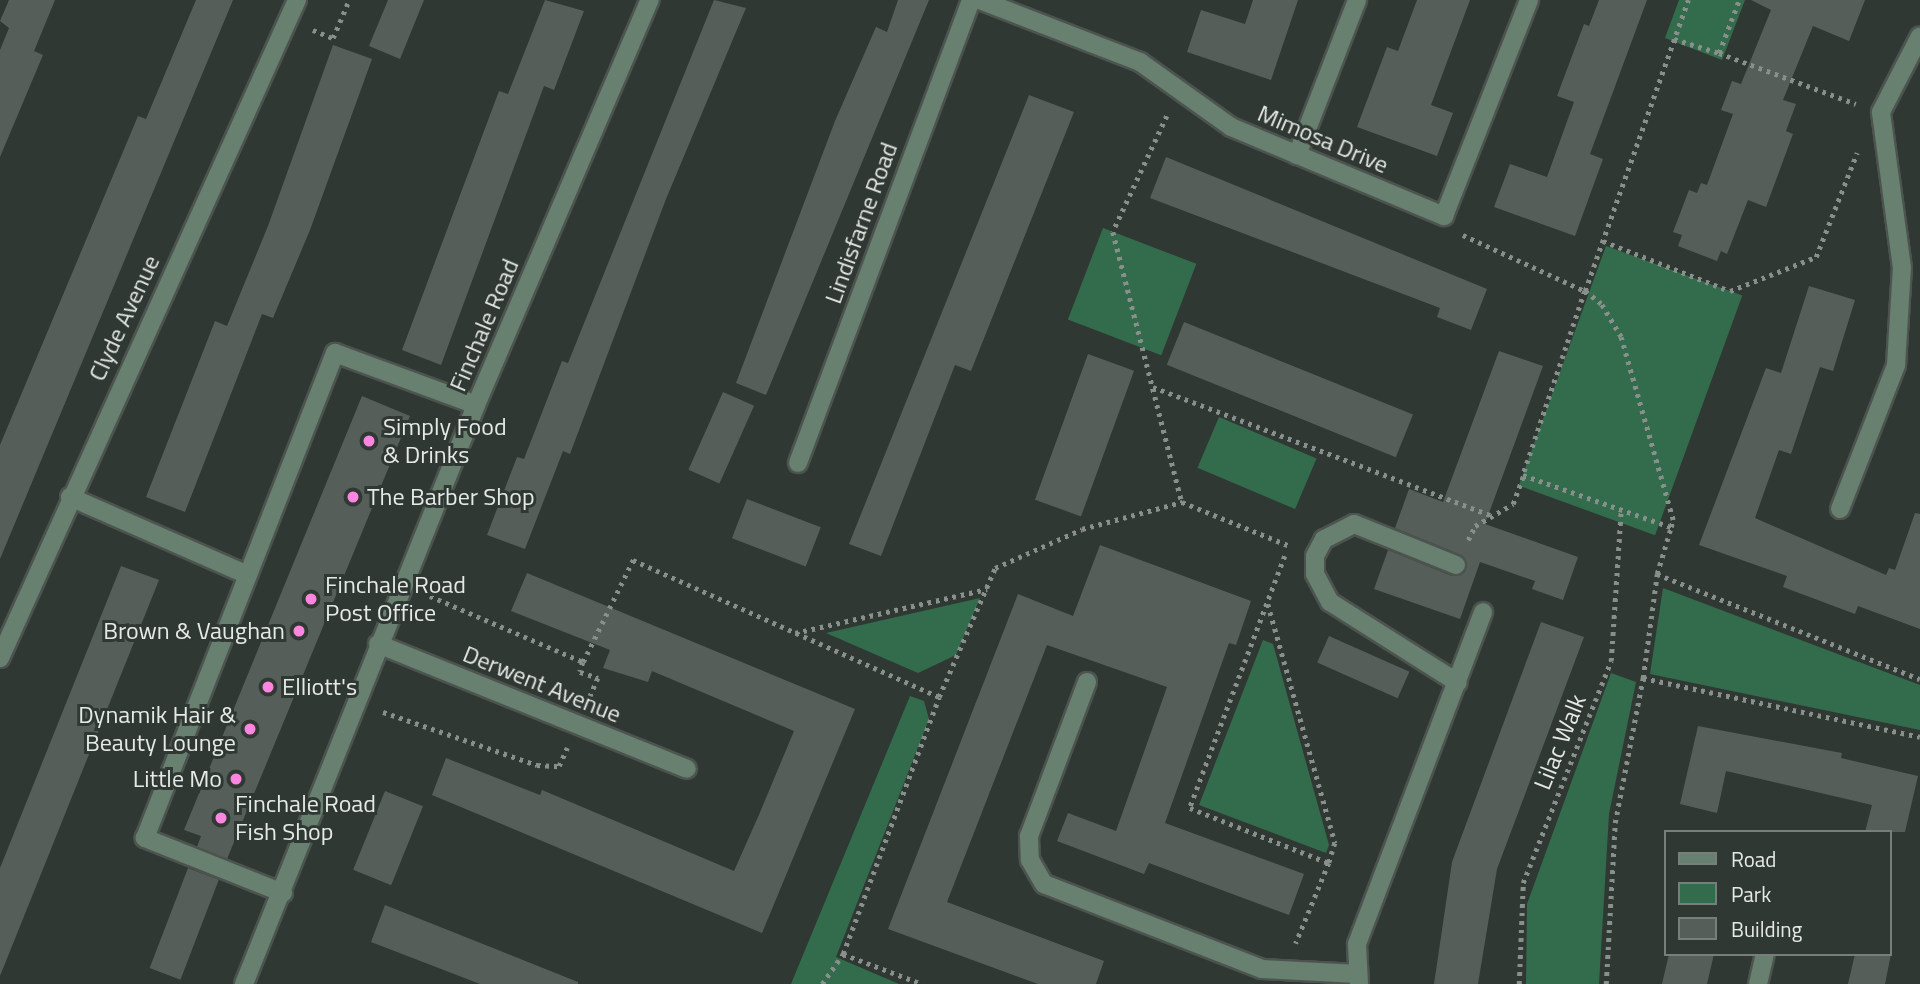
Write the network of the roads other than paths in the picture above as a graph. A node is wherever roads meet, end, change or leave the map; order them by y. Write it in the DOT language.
graph roads {
  1 [pos="297,0"];
  2 [pos="650,0"];
  3 [pos="971,0"];
  4 [pos="980,0"];
  5 [pos="1357,0"];
  6 [pos="1529,0"];
  7 [pos="1920,36"];
  8 [pos="1297,155"];
  9 [pos="476,405"];
  10 [pos="798,463"];
  11 [pos="69,497"];
  12 [pos="1840,509"];
  13 [pos="1456,565"];
  14 [pos="248,575"];
  15 [pos="1483,612"];
  16 [pos="378,645"];
  17 [pos="0,658"];
  18 [pos="1087,682"];
  19 [pos="1458,683"];
  20 [pos="687,769"];
  21 [pos="283,893"];
  22 [pos="1765,956"];
  23 [pos="1359,979"];
  24 [pos="244,984"];
  25 [pos="1758,984"];
  1 -- 11 [label="street, Clyde Avenue"];
  2 -- 9 [label="street, Finchale Road"];
  3 -- 10 [label="street, Lindisfarne Road"];
  4 -- 8 [label="street, Mimosa Drive"];
  5 -- 8 [label="street"];
  6 -- 8 [label="street, Mimosa Drive"];
  7 -- 12 [label="street"];
  9 -- 14 [label="street"];
  9 -- 16 [label="street, Finchale Road"];
  11 -- 14 [label="street"];
  11 -- 17 [label="street, Clyde Avenue"];
  13 -- 19 [label="street"];
  14 -- 21 [label="street"];
  15 -- 19 [label="street"];
  16 -- 20 [label="street, Derwent Avenue"];
  16 -- 21 [label="street, Finchale Road"];
  18 -- 23 [label="street"];
  19 -- 23 [label="street"];
  21 -- 24 [label="street, Finchale Road"];
  22 -- 25 [label="street"];
}
